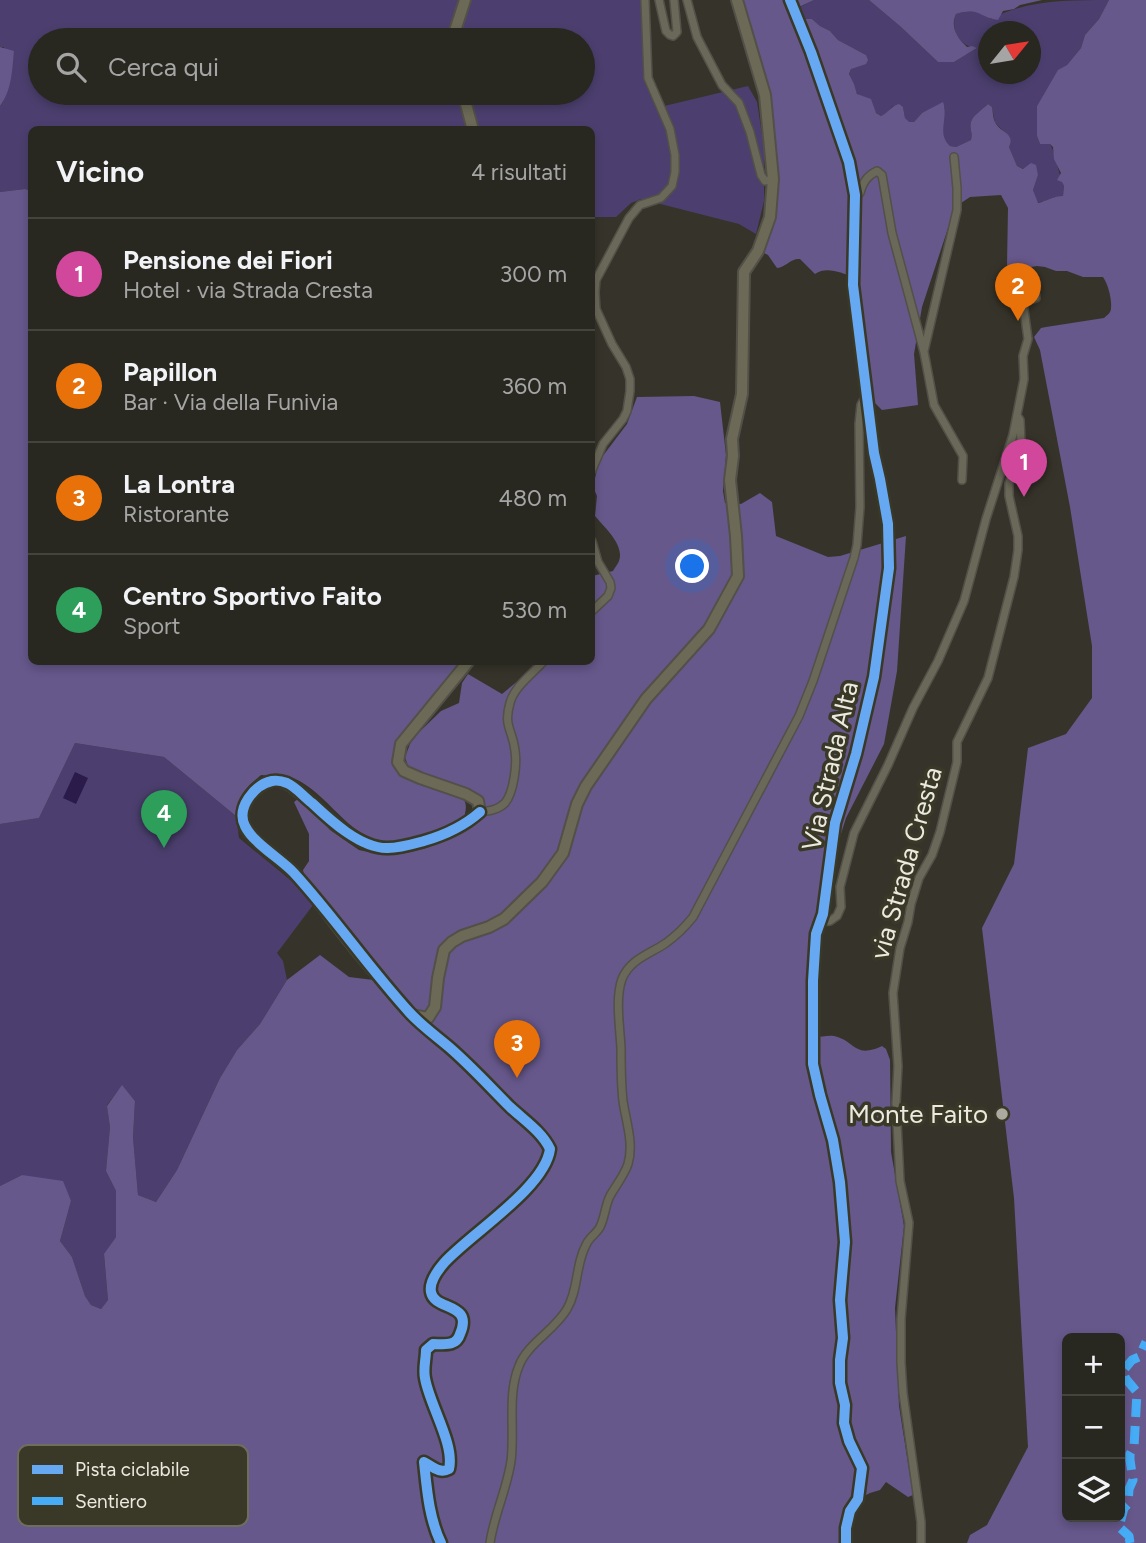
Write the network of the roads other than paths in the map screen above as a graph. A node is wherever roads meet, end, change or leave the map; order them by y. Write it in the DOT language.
graph roads {
  1 [pos="466,0"];
  2 [pos="645,0"];
  3 [pos="659,0"];
  4 [pos="674,0"];
  5 [pos="687,0"];
  6 [pos="737,0"];
  7 [pos="790,0"];
  8 [pos="456,28"];
  9 [pos="467,105"];
  10 [pos="473,126"];
  11 [pos="954,157"];
  12 [pos="773,179"];
  13 [pos="855,195"];
  14 [pos="595,292"];
  15 [pos="595,292"];
  16 [pos="1023,302"];
  17 [pos="924,352"];
  18 [pos="867,396"];
  19 [pos="1017,415"];
  20 [pos="595,463"];
  21 [pos="962,480"];
  22 [pos="595,552"];
  23 [pos="595,608"];
  24 [pos="466,665"];
  25 [pos="540,665"];
  26 [pos="480,812"];
  27 [pos="821,922"];
  28 [pos="411,1015"];
  29 [pos="440,1543"];
  30 [pos="489,1543"];
  31 [pos="846,1543"];
  32 [pos="921,1543"];
  1 -- 8 [label="street"];
  2 -- 15 [label="street"];
  3 -- 4 [label="street"];
  5 -- 12 [label="street"];
  6 -- 12 [label="street"];
  7 -- 13 [label="street, Via Strada Alta"];
  9 -- 10 [label="street"];
  11 -- 17 [label="street"];
  12 -- 28 [label="street"];
  13 -- 17 [label="street"];
  13 -- 18 [label="street, Via Strada Alta"];
  14 -- 20 [label="street"];
  16 -- 19 [label="street"];
  17 -- 21 [label="street"];
  18 -- 27 [label="street, Via Strada Alta"];
  18 -- 30 [label="street"];
  19 -- 27 [label="street"];
  19 -- 32 [label="street, via Strada Cresta"];
  22 -- 23 [label="street"];
  24 -- 26 [label="street"];
  25 -- 26 [label="street"];
  26 -- 28 [label="street"];
  27 -- 31 [label="street, Via Strada Alta"];
  28 -- 29 [label="street"];
}
